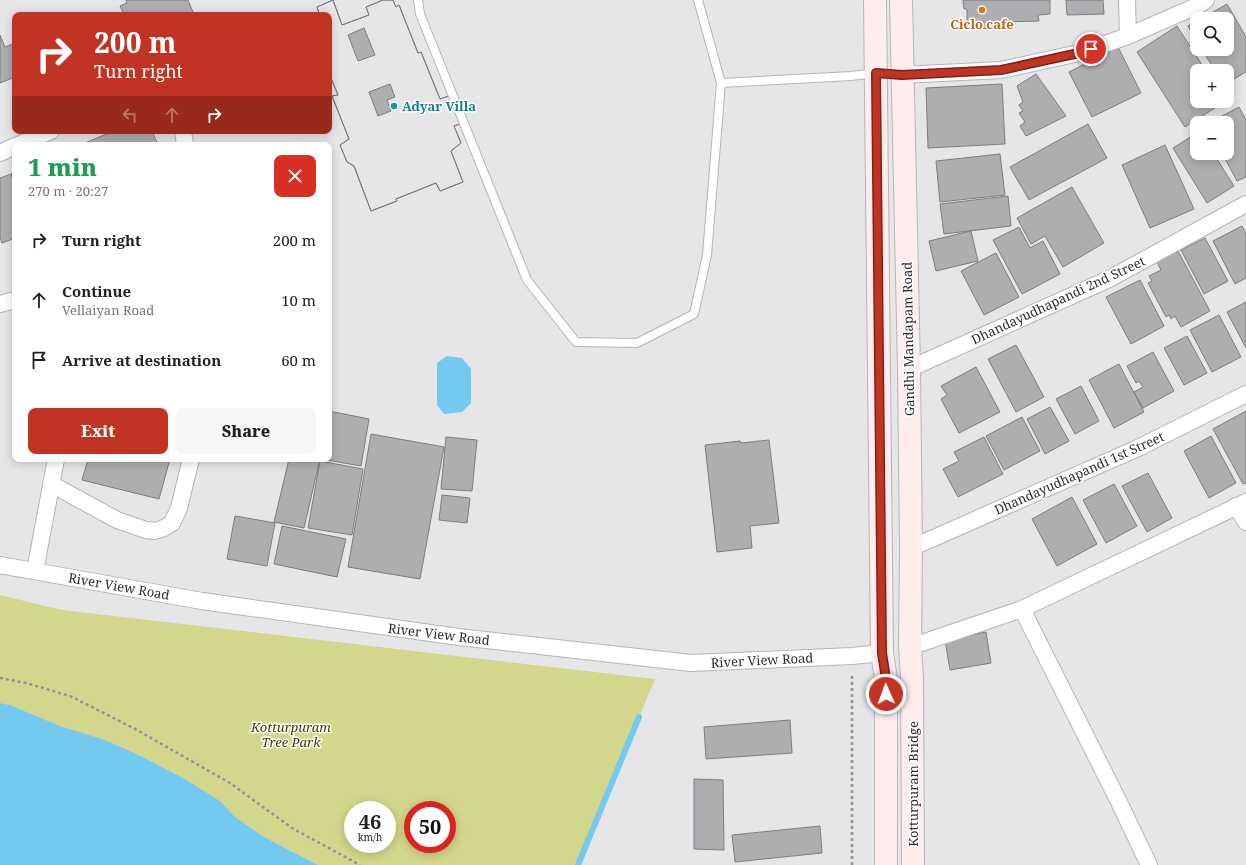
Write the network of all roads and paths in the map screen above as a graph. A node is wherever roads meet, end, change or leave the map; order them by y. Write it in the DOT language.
graph roads {
  1 [pos="418,0"];
  2 [pos="698,0"];
  3 [pos="875,0"];
  4 [pos="901,0"];
  5 [pos="1127,0"];
  6 [pos="1206,0"];
  7 [pos="1128,36"];
  8 [pos="876,73"];
  9 [pos="902,75"];
  10 [pos="721,84"];
  11 [pos="44,134"];
  12 [pos="25,142"];
  13 [pos="12,147"];
  14 [pos="0,153"];
  15 [pos="1246,204"];
  16 [pos="12,301"];
  17 [pos="0,304"];
  18 [pos="909,369"];
  19 [pos="1246,394"];
  20 [pos="55,462"];
  21 [pos="190,462"];
  22 [pos="51,484"];
  23 [pos="1241,504"];
  24 [pos="1246,522"];
  25 [pos="910,548"];
  26 [pos="0,565"];
  27 [pos="35,571"];
  28 [pos="1022,609"];
  29 [pos="910,647"];
  30 [pos="882,653"];
  31 [pos="852,656"];
  32 [pos="0,678"];
  33 [pos="912,678"];
  34 [pos="360,865"];
  35 [pos="852,865"];
  36 [pos="886,865"];
  37 [pos="913,865"];
  38 [pos="1149,865"];
  1 -- 10 [label="lane"];
  2 -- 10 [label="lane"];
  3 -- 8 [label="main road"];
  4 -- 9 [label="main road, Gandhi Mandapam Road"];
  5 -- 7 [label="street"];
  6 -- 7 [label="street"];
  7 -- 9 [label="street"];
  8 -- 9 [label="lane"];
  8 -- 10 [label="lane"];
  8 -- 30 [label="main road"];
  9 -- 18 [label="main road, Gandhi Mandapam Road"];
  11 -- 12 [label="street"];
  13 -- 14 [label="street"];
  15 -- 18 [label="street, Dhandayudhapandi 2nd Street"];
  16 -- 17 [label="street"];
  18 -- 25 [label="main road, Gandhi Mandapam Road"];
  19 -- 25 [label="street, Dhandayudhapandi 1st Street"];
  20 -- 22 [label="street"];
  21 -- 22 [label="street"];
  22 -- 27 [label="street"];
  23 -- 24 [label="street"];
  23 -- 28 [label="street"];
  25 -- 29 [label="main road, Gandhi Mandapam Road"];
  26 -- 27 [label="street, River View Road"];
  27 -- 31 [label="street, River View Road"];
  28 -- 29 [label="street"];
  28 -- 38 [label="street"];
  29 -- 33 [label="main road, Gandhi Mandapam Road"];
  30 -- 31 [label="street, River View Road"];
  30 -- 36 [label="main road, Kotturpuram Bridge"];
  31 -- 35 [label="path"];
  32 -- 34 [label="path"];
  33 -- 37 [label="main road, Kotturpuram Bridge"];
}
